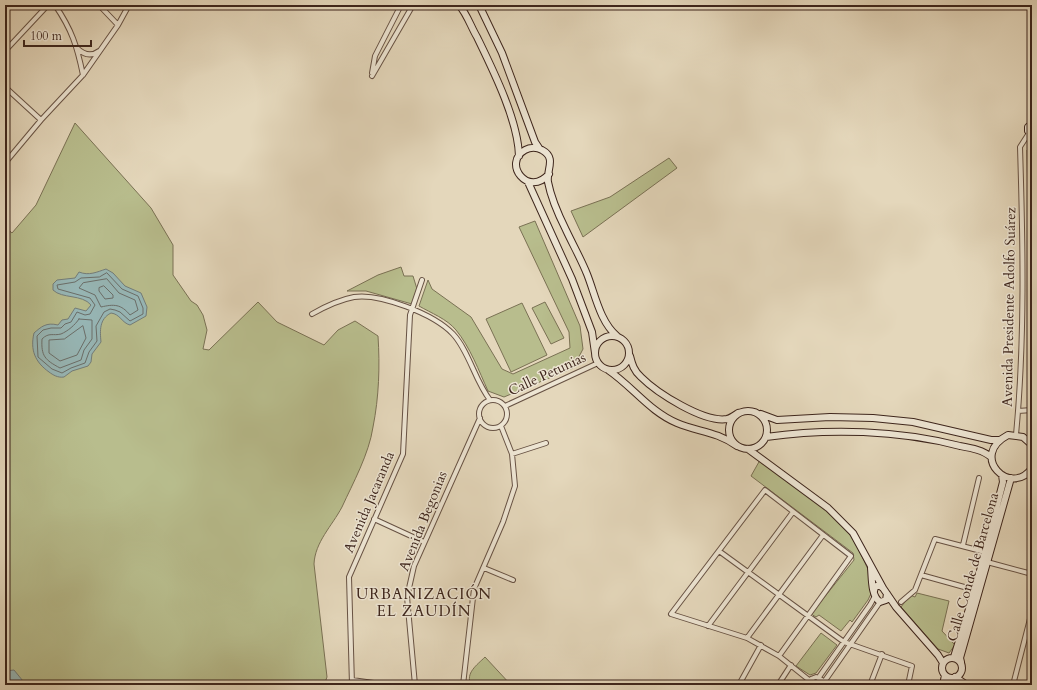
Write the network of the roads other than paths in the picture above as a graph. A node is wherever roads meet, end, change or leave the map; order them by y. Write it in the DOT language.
graph roads {
  1 [pos="48,5"];
  2 [pos="55,5"];
  3 [pos="99,5"];
  4 [pos="129,5"];
  5 [pos="401,5"];
  6 [pos="413,5"];
  7 [pos="459,5"];
  8 [pos="479,5"];
  9 [pos="118,25"];
  10 [pos="77,48"];
  11 [pos="102,48"];
  12 [pos="5,52"];
  13 [pos="83,76"];
  14 [pos="5,87"];
  15 [pos="1032,103"];
  16 [pos="1032,109"];
  17 [pos="41,120"];
  18 [pos="1032,124"];
  19 [pos="1031,134"];
  20 [pos="539,148"];
  21 [pos="519,156"];
  22 [pos="5,163"];
  23 [pos="549,174"];
  24 [pos="528,182"];
  25 [pos="422,280"];
  26 [pos="412,309"];
  27 [pos="312,314"];
  28 [pos="617,336"];
  29 [pos="595,353"];
  30 [pos="630,356"];
  31 [pos="598,363"];
  32 [pos="608,370"];
  33 [pos="490,400"];
  34 [pos="505,406"];
  35 [pos="1018,410"];
  36 [pos="1032,410"];
  37 [pos="738,413"];
  38 [pos="760,414"];
  39 [pos="480,418"];
  40 [pos="501,426"];
  41 [pos="1016,435"];
  42 [pos="766,438"];
  43 [pos="999,440"];
  44 [pos="546,443"];
  45 [pos="1032,445"];
  46 [pos="737,446"];
  47 [pos="757,447"];
  48 [pos="748,449"];
  49 [pos="512,454"];
  50 [pos="992,457"];
  51 [pos="762,459"];
  52 [pos="1031,471"];
  53 [pos="1002,475"];
  54 [pos="979,478"];
  55 [pos="1011,478"];
  56 [pos="793,512"];
  57 [pos="374,519"];
  58 [pos="823,535"];
  59 [pos="424,542"];
  60 [pos="963,545"];
  61 [pos="719,551"];
  62 [pos="985,552"];
  63 [pos="987,562"];
  64 [pos="870,564"];
  65 [pos="484,568"];
  66 [pos="748,572"];
  67 [pos="1032,574"];
  68 [pos="921,575"];
  69 [pos="514,580"];
  70 [pos="975,590"];
  71 [pos="885,591"];
  72 [pos="874,593"];
  73 [pos="778,595"];
  74 [pos="881,602"];
  75 [pos="898,604"];
  76 [pos="1032,611"];
  77 [pos="807,615"];
  78 [pos="708,626"];
  79 [pos="747,638"];
  80 [pos="844,642"];
  81 [pos="851,643"];
  82 [pos="761,645"];
  83 [pos="882,654"];
  84 [pos="779,656"];
  85 [pos="954,657"];
  86 [pos="945,660"];
  87 [pos="961,662"];
  88 [pos="791,665"];
  89 [pos="961,673"];
  90 [pos="819,677"];
  91 [pos="950,677"];
  92 [pos="809,680"];
  93 [pos="741,681"];
  94 [pos="352,683"];
  95 [pos="966,683"];
  96 [pos="824,684"];
  97 [pos="388,685"];
  98 [pos="415,685"];
  99 [pos="458,685"];
  100 [pos="463,685"];
  101 [pos="778,685"];
  102 [pos="808,685"];
  103 [pos="870,685"];
  104 [pos="908,685"];
  105 [pos="943,685"];
  106 [pos="948,685"];
  107 [pos="1013,685"];
  1 -- 12 [label="street"];
  2 -- 10 [label="street"];
  3 -- 9 [label="street"];
  4 -- 9 [label="street"];
  5 -- 6 [label="street"];
  7 -- 21 [label="main road"];
  8 -- 20 [label="main road"];
  9 -- 11 [label="street"];
  10 -- 11 [label="street"];
  10 -- 13 [label="street"];
  11 -- 13 [label="street"];
  13 -- 17 [label="street"];
  14 -- 17 [label="street"];
  15 -- 16 [label="street"];
  17 -- 22 [label="street"];
  18 -- 19 [label="main road"];
  19 -- 35 [label="street, Avenida Presidente Adolfo Suárez"];
  20 -- 21 [label="main road"];
  20 -- 23 [label="main road"];
  21 -- 24 [label="main road"];
  23 -- 24 [label="main road"];
  23 -- 28 [label="main road"];
  24 -- 29 [label="main road"];
  25 -- 26 [label="street, Avenida Jacaranda"];
  26 -- 27 [label="street"];
  26 -- 33 [label="street"];
  26 -- 57 [label="street, Avenida Jacaranda"];
  28 -- 29 [label="main road"];
  28 -- 30 [label="main road"];
  29 -- 31 [label="main road"];
  30 -- 32 [label="main road"];
  30 -- 37 [label="main road"];
  31 -- 32 [label="main road"];
  31 -- 34 [label="street, Calle Petunias"];
  32 -- 46 [label="main road"];
  33 -- 34 [label="street"];
  33 -- 39 [label="street"];
  34 -- 40 [label="street"];
  35 -- 36 [label="street"];
  35 -- 41 [label="street, Avenida Presidente Adolfo Suárez"];
  37 -- 38 [label="main road"];
  37 -- 46 [label="main road"];
  38 -- 42 [label="main road"];
  38 -- 43 [label="main road"];
  39 -- 40 [label="street"];
  39 -- 59 [label="street, Avenida Begonias"];
  40 -- 49 [label="street"];
  41 -- 43 [label="main road"];
  41 -- 45 [label="main road"];
  42 -- 47 [label="main road"];
  42 -- 50 [label="main road"];
  43 -- 50 [label="main road"];
  44 -- 49 [label="street"];
  46 -- 48 [label="main road"];
  47 -- 48 [label="main road"];
  47 -- 51 [label="main road"];
  48 -- 51 [label="main road"];
  49 -- 65 [label="street"];
  50 -- 53 [label="main road"];
  51 -- 64 [label="main road"];
  52 -- 55 [label="main road"];
  53 -- 55 [label="main road"];
  53 -- 62 [label="main road, Calle Conde de Barcelona"];
  54 -- 60 [label="street"];
  55 -- 63 [label="main road, Calle Conde de Barcelona"];
  56 -- 58 [label="street"];
  56 -- 61 [label="street"];
  56 -- 66 [label="street"];
  57 -- 59 [label="street"];
  57 -- 94 [label="street, Avenida Jacaranda"];
  58 -- 73 [label="street"];
  58 -- 77 [label="street"];
  59 -- 98 [label="street, Avenida Begonias"];
  60 -- 62 [label="street"];
  60 -- 68 [label="street"];
  61 -- 66 [label="street"];
  61 -- 78 [label="street"];
  62 -- 70 [label="main road, Calle Conde de Barcelona"];
  63 -- 67 [label="street"];
  63 -- 87 [label="main road, Calle Conde de Barcelona"];
  64 -- 71 [label="main road"];
  64 -- 72 [label="main road"];
  65 -- 69 [label="street"];
  65 -- 100 [label="street"];
  66 -- 73 [label="street"];
  66 -- 78 [label="street"];
  68 -- 70 [label="street"];
  68 -- 75 [label="street"];
  70 -- 85 [label="main road, Calle Conde de Barcelona"];
  71 -- 72 [label="main road"];
  71 -- 74 [label="main road"];
  71 -- 75 [label="main road"];
  72 -- 74 [label="main road"];
  72 -- 80 [label="street"];
  73 -- 77 [label="street"];
  73 -- 79 [label="street"];
  74 -- 75 [label="main road"];
  74 -- 81 [label="street"];
  75 -- 86 [label="main road"];
  76 -- 107 [label="street"];
  77 -- 80 [label="street"];
  77 -- 84 [label="street"];
  78 -- 79 [label="street"];
  79 -- 82 [label="street"];
  80 -- 81 [label="street"];
  80 -- 90 [label="street"];
  81 -- 83 [label="street"];
  81 -- 96 [label="street"];
  82 -- 84 [label="street"];
  82 -- 93 [label="street"];
  83 -- 103 [label="street"];
  83 -- 104 [label="street"];
  84 -- 88 [label="street"];
  85 -- 86 [label="main road"];
  85 -- 87 [label="main road"];
  86 -- 91 [label="main road"];
  87 -- 89 [label="main road"];
  88 -- 92 [label="street"];
  88 -- 101 [label="street"];
  89 -- 91 [label="main road"];
  89 -- 95 [label="main road"];
  90 -- 92 [label="street"];
  90 -- 96 [label="street"];
  91 -- 95 [label="main road"];
  91 -- 105 [label="main road"];
  91 -- 106 [label="main road"];
  92 -- 102 [label="street"];
  94 -- 97 [label="street"];
  99 -- 100 [label="street"];
}
